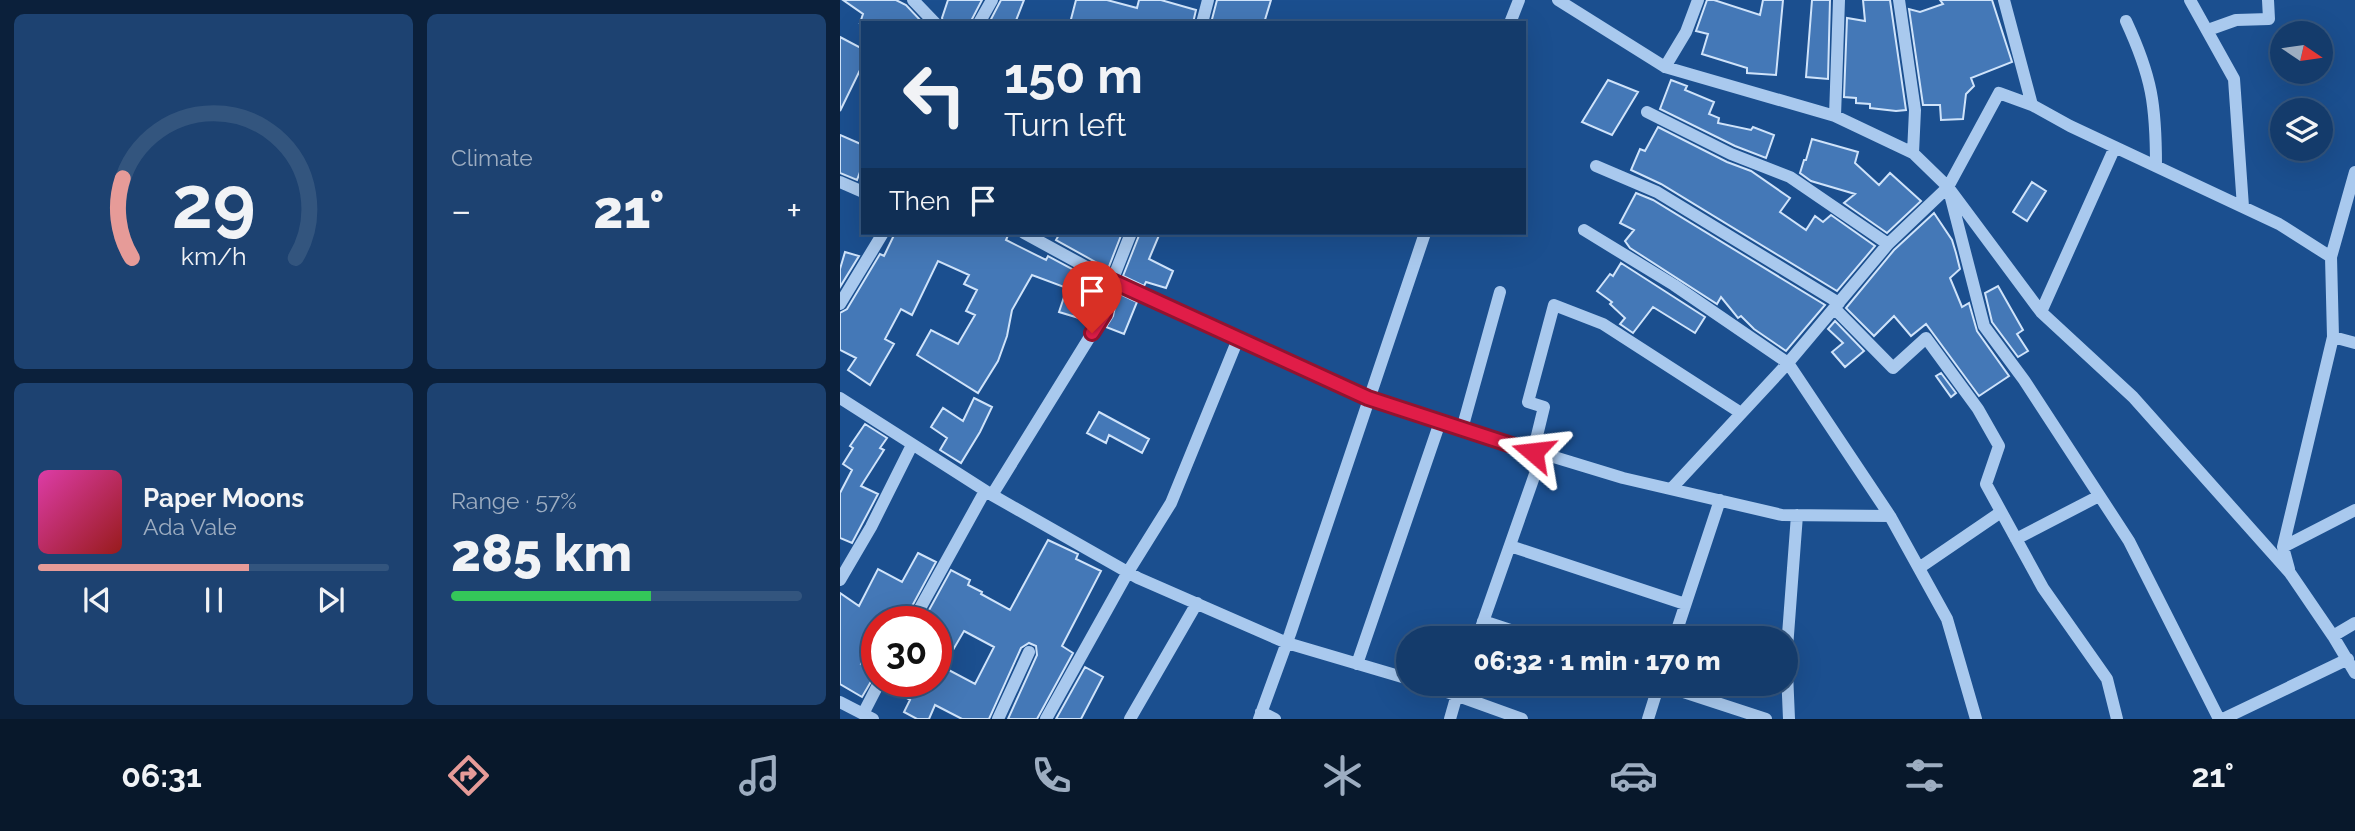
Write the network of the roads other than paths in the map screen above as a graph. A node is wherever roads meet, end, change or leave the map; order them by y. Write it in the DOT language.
graph roads {
  1 [pos="913,0"];
  2 [pos="992,0"];
  3 [pos="1208,0"];
  4 [pos="1520,0"];
  5 [pos="1558,0"];
  6 [pos="1698,0"];
  7 [pos="1839,0"];
  8 [pos="1899,0"];
  9 [pos="2004,0"];
  10 [pos="2190,0"];
  11 [pos="2269,0"];
  12 [pos="933,21"];
  13 [pos="980,21"];
  14 [pos="1203,21"];
  15 [pos="1511,21"];
  16 [pos="2126,21"];
  17 [pos="2208,30"];
  18 [pos="1665,67"];
  19 [pos="2032,105"];
  20 [pos="1647,112"];
  21 [pos="1835,116"];
  22 [pos="2115,147"];
  23 [pos="1913,153"];
  24 [pos="1596,166"];
  25 [pos="2156,166"];
  26 [pos="2355,172"];
  27 [pos="840,182"];
  28 [pos="1948,187"];
  29 [pos="861,191"];
  30 [pos="2350,205"];
  31 [pos="2242,207"];
  32 [pos="1584,230"];
  33 [pos="882,235"];
  34 [pos="1028,235"];
  35 [pos="1130,235"];
  36 [pos="1424,235"];
  37 [pos="1888,244"];
  38 [pos="2331,257"];
  39 [pos="1112,281"];
  40 [pos="1500,292"];
  41 [pos="840,304"];
  42 [pos="1836,306"];
  43 [pos="2041,312"];
  44 [pos="2333,337"];
  45 [pos="1238,339"];
  46 [pos="2355,343"];
  47 [pos="1788,363"];
  48 [pos="840,398"];
  49 [pos="1368,398"];
  50 [pos="1741,413"];
  51 [pos="1440,422"];
  52 [pos="1462,429"];
  53 [pos="912,445"];
  54 [pos="1538,453"];
  55 [pos="1671,489"];
  56 [pos="989,493"];
  57 [pos="2099,496"];
  58 [pos="1720,500"];
  59 [pos="2355,510"];
  60 [pos="2001,512"];
  61 [pos="1797,515"];
  62 [pos="1890,516"];
  63 [pos="2016,539"];
  64 [pos="1510,547"];
  65 [pos="2283,547"];
  66 [pos="1919,568"];
  67 [pos="1128,572"];
  68 [pos="2290,573"];
  69 [pos="840,580"];
  70 [pos="1197,603"];
  71 [pos="1685,604"];
  72 [pos="923,606"];
  73 [pos="1483,621"];
  74 [pos="2355,623"];
  75 [pos="1481,626"];
  76 [pos="1498,626"];
  77 [pos="1678,626"];
  78 [pos="1789,626"];
  79 [pos="2333,636"];
  80 [pos="1287,642"];
  81 [pos="1030,652"];
  82 [pos="2348,660"];
  83 [pos="1357,664"];
  84 [pos="2355,673"];
  85 [pos="1396,675"];
  86 [pos="1457,696"];
  87 [pos="1474,696"];
  88 [pos="1655,696"];
  89 [pos="1696,696"];
  90 [pos="1788,696"];
  91 [pos="875,697"];
  92 [pos="840,702"];
  93 [pos="868,716"];
  94 [pos="1260,716"];
  95 [pos="999,719"];
  96 [pos="1046,719"];
  97 [pos="1130,719"];
  98 [pos="1275,719"];
  99 [pos="1450,719"];
  100 [pos="1522,719"];
  101 [pos="1648,719"];
  102 [pos="1766,719"];
  103 [pos="1789,719"];
  104 [pos="1976,719"];
  105 [pos="2117,719"];
  106 [pos="2221,719"];
  1 -- 12 [label="street"];
  2 -- 13 [label="street"];
  3 -- 14 [label="street"];
  4 -- 15 [label="street"];
  5 -- 18 [label="street"];
  6 -- 18 [label="street"];
  7 -- 21 [label="street"];
  8 -- 23 [label="street"];
  9 -- 19 [label="street"];
  10 -- 17 [label="street"];
  11 -- 17 [label="street"];
  16 -- 25 [label="street"];
  17 -- 31 [label="street"];
  18 -- 21 [label="street"];
  19 -- 22 [label="street"];
  19 -- 28 [label="street"];
  20 -- 37 [label="street"];
  21 -- 23 [label="street"];
  22 -- 25 [label="street"];
  22 -- 43 [label="street"];
  23 -- 28 [label="street"];
  24 -- 42 [label="street"];
  25 -- 31 [label="street"];
  26 -- 30 [label="street"];
  27 -- 29 [label="street"];
  28 -- 37 [label="street"];
  28 -- 43 [label="street"];
  28 -- 57 [label="street"];
  30 -- 38 [label="street"];
  31 -- 38 [label="street"];
  32 -- 47 [label="street"];
  33 -- 41 [label="street"];
  34 -- 39 [label="street"];
  35 -- 39 [label="street"];
  36 -- 49 [label="street"];
  37 -- 42 [label="street"];
  38 -- 44 [label="street"];
  39 -- 45 [label="street"];
  39 -- 56 [label="street"];
  40 -- 52 [label="street"];
  42 -- 47 [label="street"];
  42 -- 60 [label="street"];
  43 -- 68 [label="street"];
  44 -- 46 [label="street"];
  44 -- 65 [label="street"];
  45 -- 49 [label="street"];
  45 -- 67 [label="street"];
  47 -- 50 [label="street"];
  47 -- 62 [label="street"];
  48 -- 53 [label="street"];
  49 -- 51 [label="street"];
  49 -- 80 [label="street"];
  50 -- 54 [label="street"];
  50 -- 55 [label="street"];
  51 -- 52 [label="street"];
  51 -- 83 [label="street"];
  52 -- 54 [label="street"];
  53 -- 56 [label="street"];
  53 -- 69 [label="street"];
  54 -- 55 [label="street"];
  54 -- 64 [label="street"];
  55 -- 58 [label="street"];
  56 -- 67 [label="street"];
  56 -- 72 [label="street"];
  57 -- 63 [label="street"];
  57 -- 106 [label="street"];
  58 -- 61 [label="street"];
  58 -- 71 [label="street"];
  59 -- 65 [label="street"];
  60 -- 63 [label="street"];
  60 -- 66 [label="street"];
  61 -- 62 [label="street"];
  61 -- 78 [label="street"];
  62 -- 66 [label="street"];
  63 -- 105 [label="street"];
  64 -- 71 [label="street"];
  64 -- 73 [label="street"];
  65 -- 68 [label="street"];
  66 -- 104 [label="street"];
  67 -- 70 [label="street"];
  67 -- 96 [label="street"];
  68 -- 79 [label="street"];
  70 -- 80 [label="street"];
  70 -- 97 [label="street"];
  71 -- 77 [label="street"];
  73 -- 75 [label="street"];
  73 -- 76 [label="street"];
  74 -- 79 [label="street"];
  79 -- 82 [label="street"];
  80 -- 83 [label="street"];
  80 -- 94 [label="street"];
  81 -- 95 [label="street"];
  82 -- 84 [label="street"];
  82 -- 106 [label="street"];
  83 -- 85 [label="street"];
  86 -- 99 [label="street"];
  87 -- 100 [label="street"];
  88 -- 101 [label="street"];
  89 -- 102 [label="street"];
  90 -- 103 [label="street"];
  91 -- 93 [label="street"];
  92 -- 93 [label="street"];
  94 -- 98 [label="street"];
}
